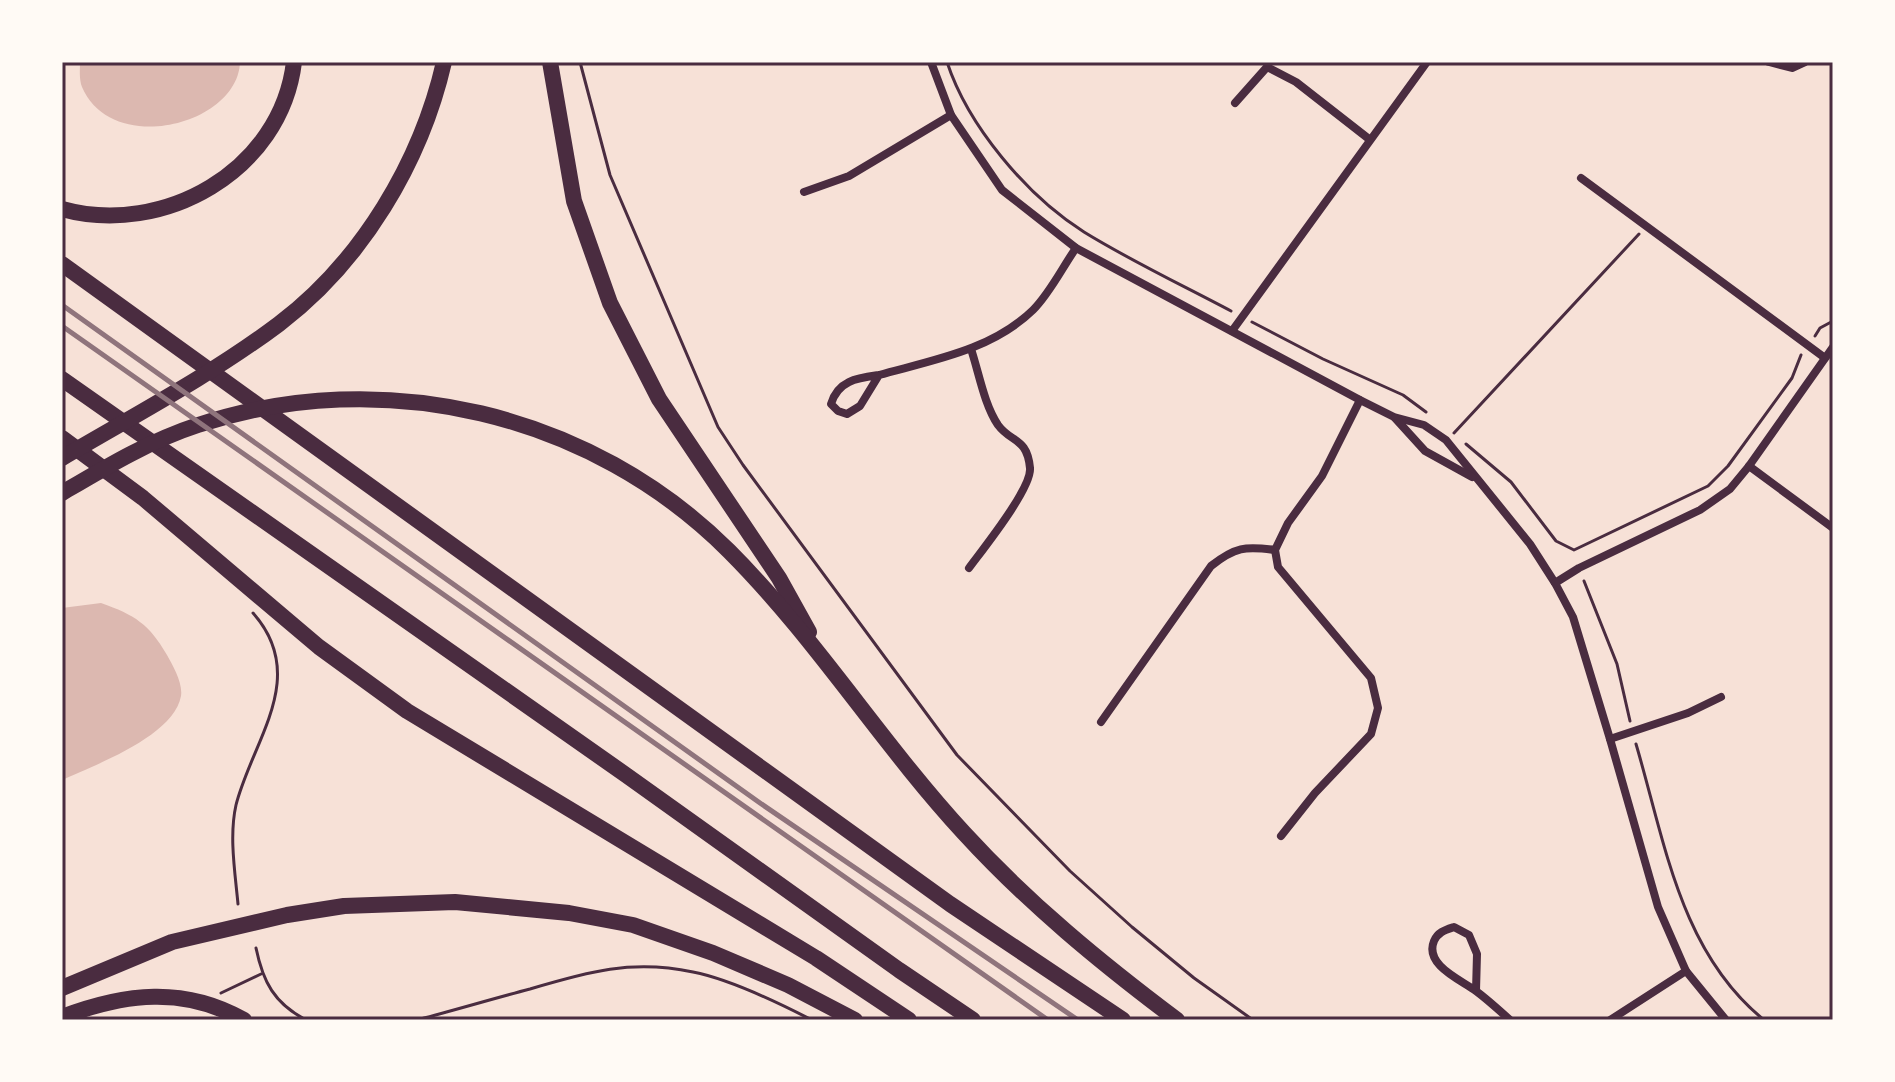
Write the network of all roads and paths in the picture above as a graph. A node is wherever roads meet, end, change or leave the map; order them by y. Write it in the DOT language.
graph roads {
  1 [pos="294,62"];
  2 [pos="444,62"];
  3 [pos="550,62"];
  4 [pos="580,62"];
  5 [pos="931,62"];
  6 [pos="947,62"];
  7 [pos="1427,62"];
  8 [pos="1769,62"];
  9 [pos="1805,62"];
  10 [pos="1235,103"];
  11 [pos="951,115"];
  12 [pos="1369,139"];
  13 [pos="1581,178"];
  14 [pos="804,192"];
  15 [pos="62,209"];
  16 [pos="1647,226"];
  17 [pos="1076,248"];
  18 [pos="62,264"];
  19 [pos="1242,316"];
  20 [pos="1833,321"];
  21 [pos="1232,331"];
  22 [pos="1808,345"];
  23 [pos="1833,347"];
  24 [pos="971,349"];
  25 [pos="1825,358"];
  26 [pos="879,375"];
  27 [pos="62,379"];
  28 [pos="1360,400"];
  29 [pos="1429,414"];
  30 [pos="1394,417"];
  31 [pos="1454,433"];
  32 [pos="62,438"];
  33 [pos="1465,443"];
  34 [pos="62,458"];
  35 [pos="1749,466"];
  36 [pos="1477,479"];
  37 [pos="66,491"];
  38 [pos="1833,528"];
  39 [pos="1275,550"];
  40 [pos="1574,550"];
  41 [pos="969,568"];
  42 [pos="1579,568"];
  43 [pos="1555,583"];
  44 [pos="250,611"];
  45 [pos="829,666"];
  46 [pos="1721,697"];
  47 [pos="1101,722"];
  48 [pos="1633,733"];
  49 [pos="1610,739"];
  50 [pos="1281,836"];
  51 [pos="238,904"];
  52 [pos="256,948"];
  53 [pos="1686,971"];
  54 [pos="262,974"];
  55 [pos="62,988"];
  56 [pos="1476,991"];
  57 [pos="221,993"];
  58 [pos="62,1017"];
  59 [pos="244,1020"];
  60 [pos="306,1020"];
  61 [pos="417,1020"];
  62 [pos="812,1020"];
  63 [pos="855,1020"];
  64 [pos="909,1020"];
  65 [pos="973,1020"];
  66 [pos="1123,1020"];
  67 [pos="1177,1020"];
  68 [pos="1253,1020"];
  69 [pos="1510,1020"];
  70 [pos="1610,1020"];
  71 [pos="1726,1020"];
  72 [pos="1764,1020"];
  1 -- 15 [label="highway"];
  2 -- 34 [label="highway"];
  3 -- 45 [label="highway"];
  4 -- 68 [label="path"];
  5 -- 11 [label="street"];
  6 -- 19 [label="path"];
  7 -- 12 [label="street"];
  8 -- 9 [label="street"];
  10 -- 12 [label="street"];
  11 -- 14 [label="street"];
  11 -- 17 [label="street"];
  12 -- 19 [label="street"];
  13 -- 16 [label="street"];
  16 -- 22 [label="street"];
  16 -- 31 [label="path"];
  17 -- 21 [label="street"];
  17 -- 24 [label="street"];
  18 -- 66 [label="highway"];
  19 -- 21 [label="street"];
  19 -- 29 [label="path"];
  20 -- 22 [label="path"];
  21 -- 28 [label="street"];
  22 -- 25 [label="street"];
  22 -- 40 [label="path"];
  23 -- 25 [label="street"];
  24 -- 26 [label="street"];
  24 -- 41 [label="street"];
  25 -- 35 [label="street"];
  26 -- 26 [label="street"];
  27 -- 65 [label="highway"];
  28 -- 30 [label="street"];
  28 -- 39 [label="street"];
  30 -- 36 [label="street"];
  30 -- 36 [label="street"];
  32 -- 64 [label="highway"];
  33 -- 40 [label="path"];
  35 -- 38 [label="street"];
  35 -- 42 [label="street"];
  36 -- 43 [label="street"];
  37 -- 45 [label="highway"];
  39 -- 47 [label="street"];
  39 -- 50 [label="street"];
  40 -- 42 [label="path"];
  42 -- 43 [label="street"];
  42 -- 48 [label="path"];
  43 -- 49 [label="street"];
  44 -- 51 [label="path"];
  45 -- 67 [label="highway"];
  46 -- 48 [label="street"];
  48 -- 49 [label="street"];
  48 -- 72 [label="path"];
  49 -- 53 [label="street"];
  52 -- 54 [label="path"];
  53 -- 70 [label="street"];
  53 -- 71 [label="street"];
  54 -- 57 [label="path"];
  54 -- 60 [label="path"];
  55 -- 63 [label="highway"];
  56 -- 56 [label="street"];
  56 -- 69 [label="street"];
  58 -- 59 [label="highway"];
  61 -- 62 [label="path"];
}
